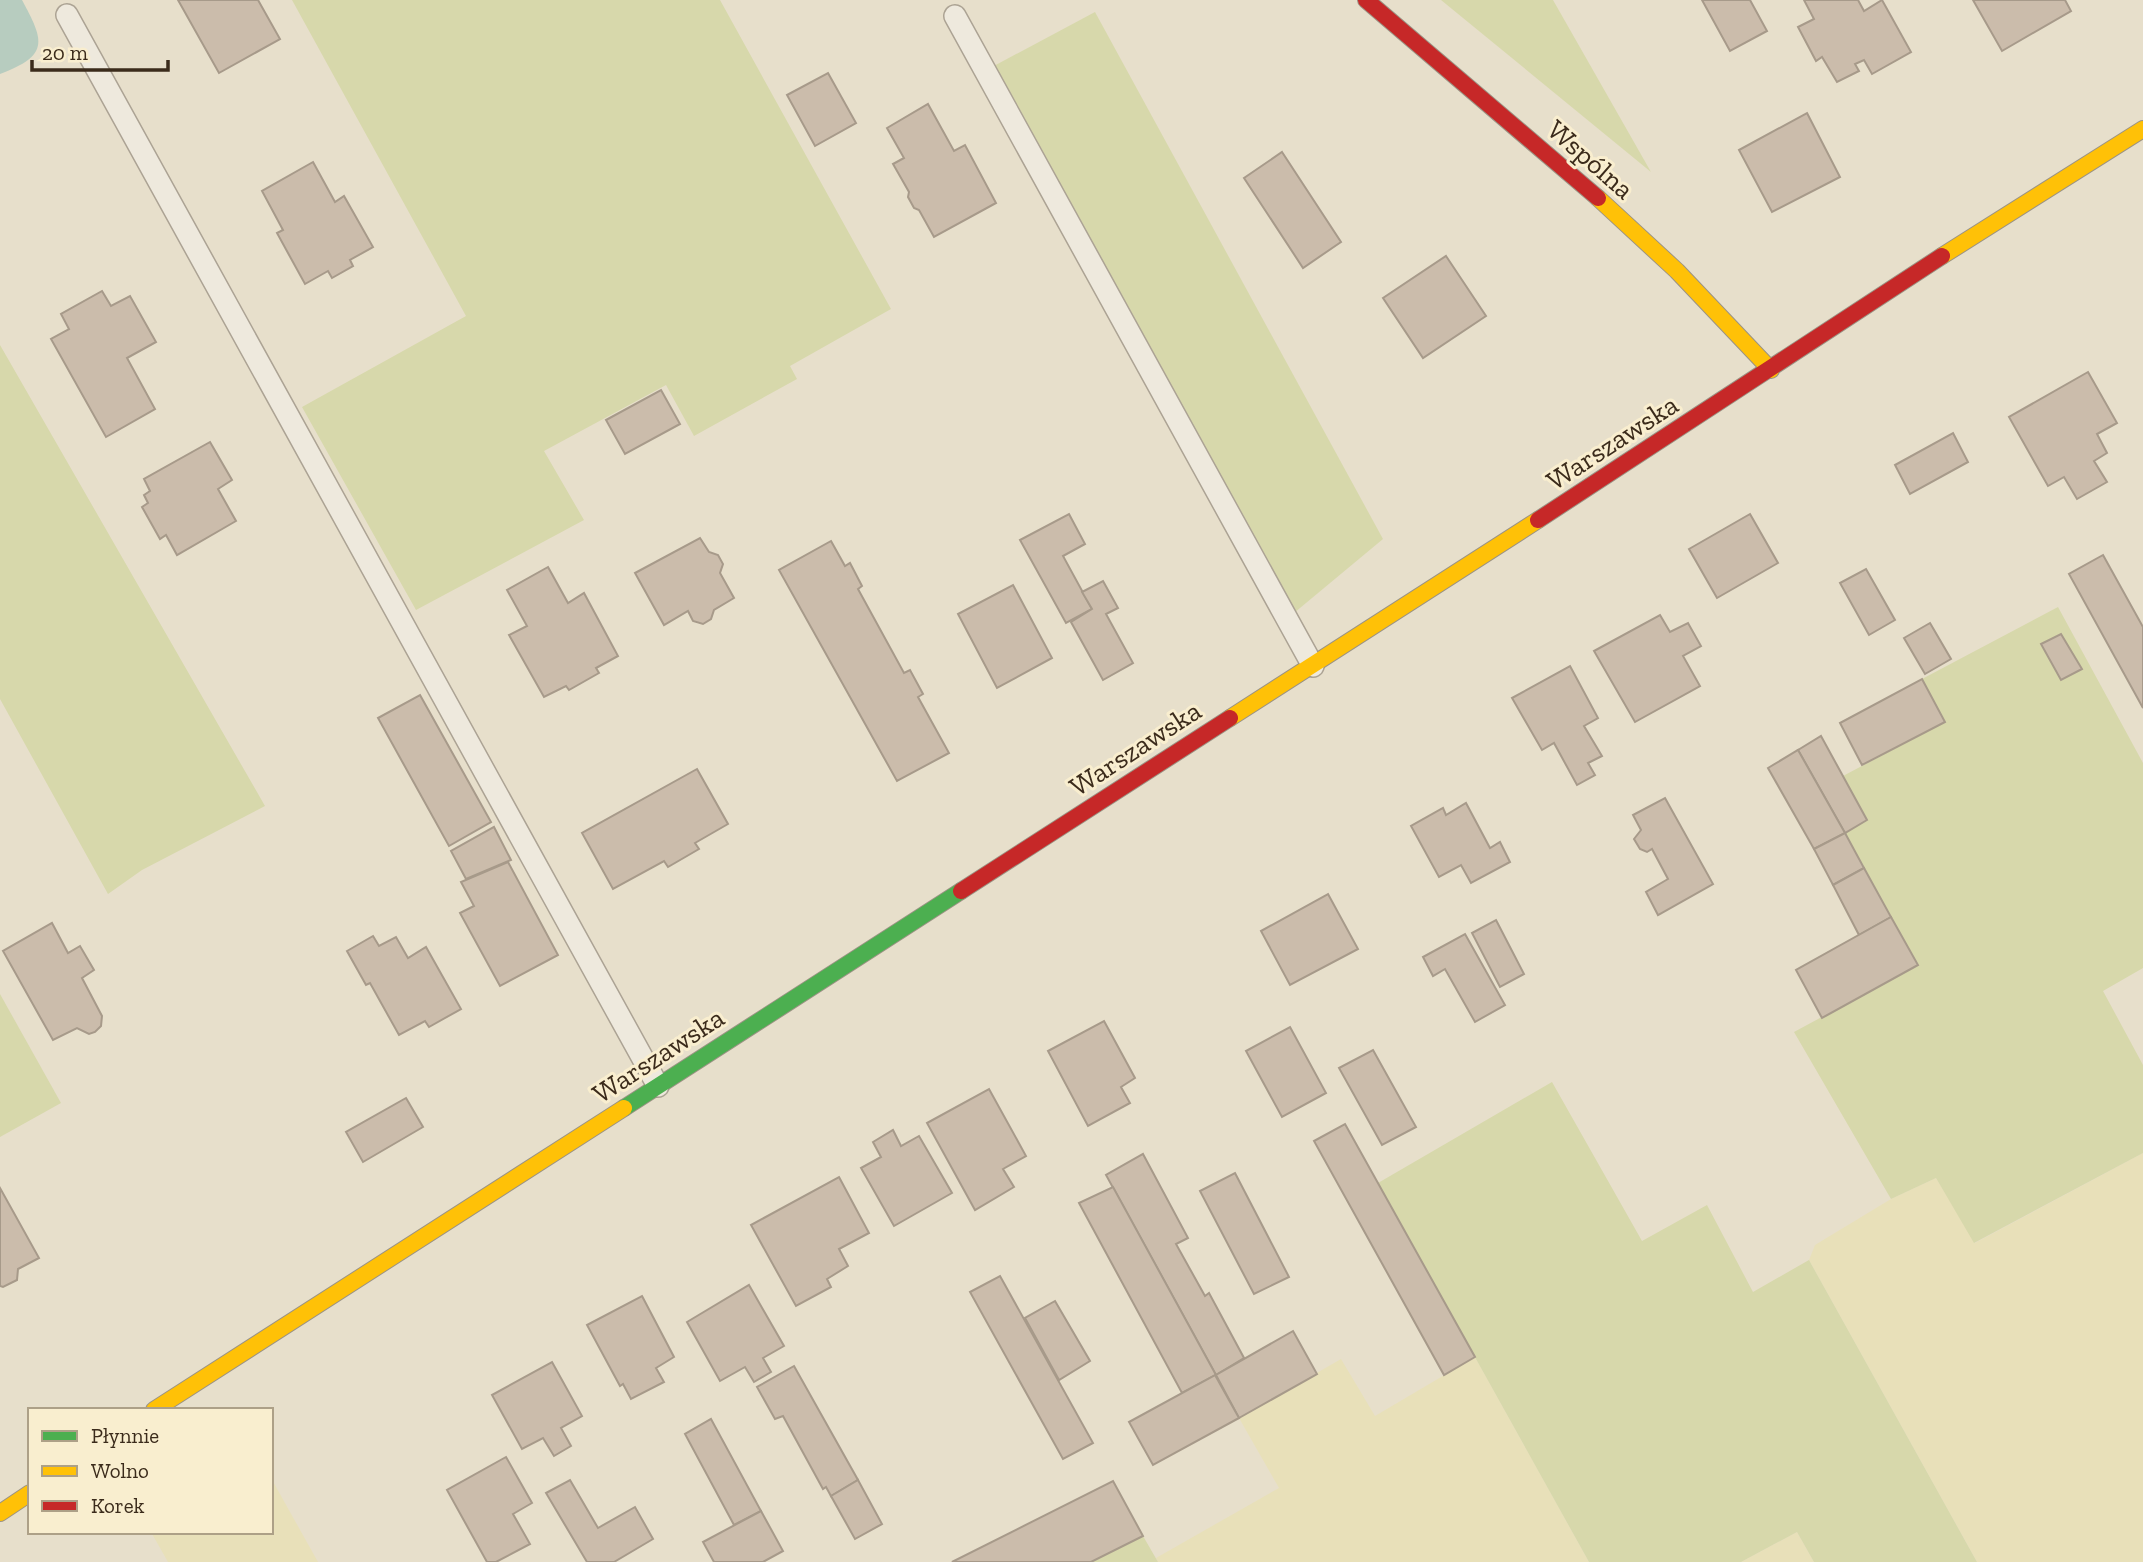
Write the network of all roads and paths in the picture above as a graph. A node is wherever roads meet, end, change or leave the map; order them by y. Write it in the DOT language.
graph roads {
  1 [pos="1366,0"];
  2 [pos="67,15"];
  3 [pos="955,16"];
  4 [pos="2143,129"];
  5 [pos="1771,370"];
  6 [pos="1313,666"];
  7 [pos="658,1086"];
  8 [pos="158,1408"];
  9 [pos="28,1494"];
  10 [pos="0,1513"];
  1 -- 5 [label="main road, Wspólna"];
  2 -- 7 [label="lane"];
  3 -- 6 [label="lane"];
  4 -- 5 [label="main road, Warszawska"];
  5 -- 6 [label="main road, Warszawska"];
  6 -- 7 [label="main road, Warszawska"];
  7 -- 8 [label="main road, Warszawska"];
  9 -- 10 [label="main road"];
}
